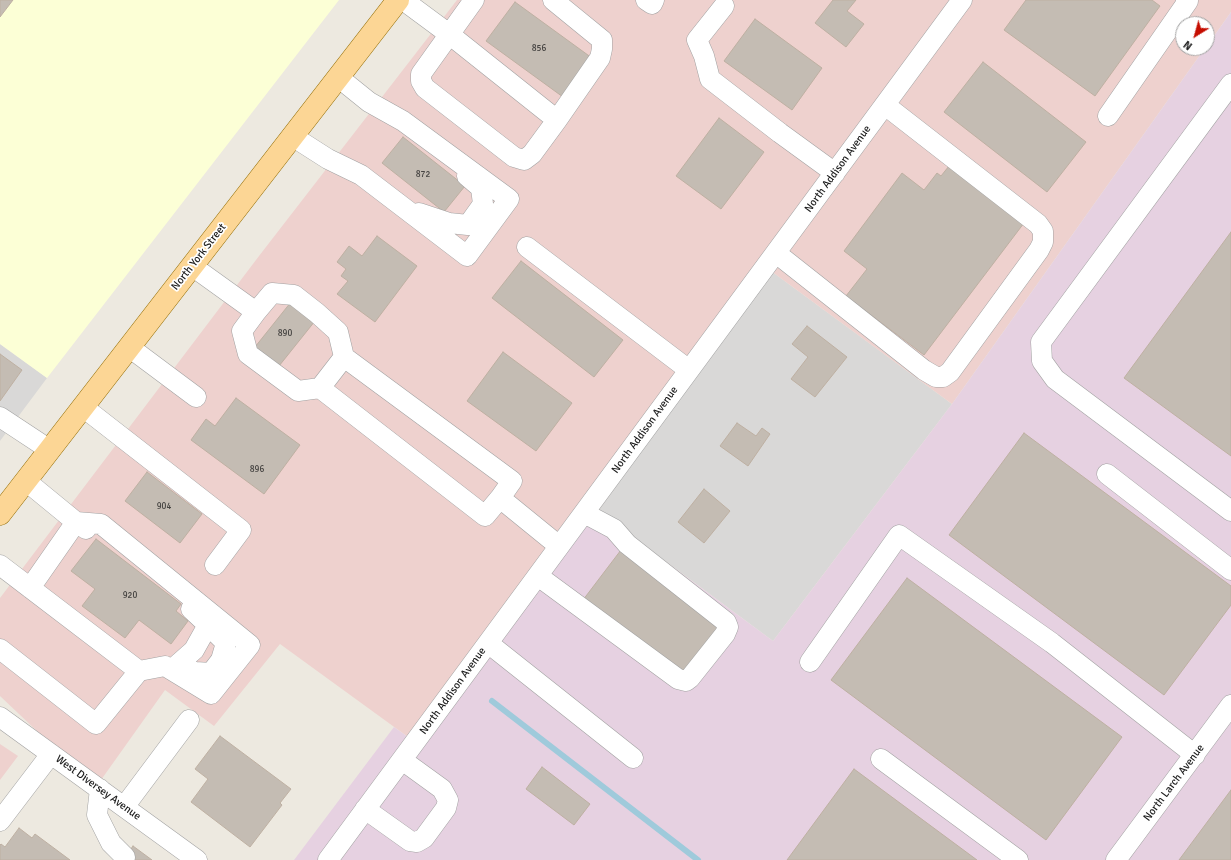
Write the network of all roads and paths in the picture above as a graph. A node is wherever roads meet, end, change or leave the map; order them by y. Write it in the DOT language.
graph roads {
  1 [pos="398,0"];
  2 [pos="403,0"];
  3 [pos="474,0"];
  4 [pos="553,0"];
  5 [pos="646,0"];
  6 [pos="654,0"];
  7 [pos="962,0"];
  8 [pos="1186,0"];
  9 [pos="724,6"];
  10 [pos="449,34"];
  11 [pos="338,77"];
  12 [pos="1231,84"];
  13 [pos="885,105"];
  14 [pos="1108,116"];
  15 [pos="557,120"];
  16 [pos="404,121"];
  17 [pos="292,136"];
  18 [pos="835,173"];
  19 [pos="402,207"];
  20 [pos="527,247"];
  21 [pos="776,253"];
  22 [pos="192,266"];
  23 [pos="256,312"];
  24 [pos="129,347"];
  25 [pos="344,357"];
  26 [pos="689,370"];
  27 [pos="320,388"];
  28 [pos="196,397"];
  29 [pos="83,407"];
  30 [pos="0,417"];
  31 [pos="50,450"];
  32 [pos="1107,474"];
  33 [pos="26,481"];
  34 [pos="500,498"];
  35 [pos="1,511"];
  36 [pos="1231,511"];
  37 [pos="584,513"];
  38 [pos="76,522"];
  39 [pos="560,546"];
  40 [pos="0,565"];
  41 [pos="215,565"];
  42 [pos="1231,570"];
  43 [pos="538,576"];
  44 [pos="30,588"];
  45 [pos="208,625"];
  46 [pos="488,643"];
  47 [pos="0,649"];
  48 [pos="810,662"];
  49 [pos="171,665"];
  50 [pos="139,671"];
  51 [pos="1230,707"];
  52 [pos="0,717"];
  53 [pos="189,720"];
  54 [pos="51,754"];
  55 [pos="1195,754"];
  56 [pos="633,758"];
  57 [pos="402,760"];
  58 [pos="881,760"];
  59 [pos="100,789"];
  60 [pos="124,807"];
  61 [pos="365,810"];
  62 [pos="0,821"];
  63 [pos="125,857"];
  64 [pos="197,860"];
  65 [pos="328,860"];
  66 [pos="1018,860"];
  67 [pos="1116,860"];
  1 -- 11 [label="main road, North York Street"];
  2 -- 10 [label="street"];
  3 -- 10 [label="street"];
  4 -- 15 [label="street"];
  5 -- 6 [label="street"];
  7 -- 13 [label="street, North Addison Avenue"];
  8 -- 14 [label="street"];
  9 -- 18 [label="street"];
  10 -- 15 [label="street"];
  10 -- 15 [label="street"];
  11 -- 16 [label="street"];
  11 -- 17 [label="main road, North York Street"];
  12 -- 36 [label="street"];
  13 -- 18 [label="street, North Addison Avenue"];
  13 -- 21 [label="street"];
  16 -- 19 [label="street"];
  16 -- 19 [label="street"];
  17 -- 19 [label="street"];
  17 -- 22 [label="main road, North York Street"];
  18 -- 21 [label="street, North Addison Avenue"];
  20 -- 26 [label="street"];
  21 -- 26 [label="street, North Addison Avenue"];
  22 -- 23 [label="street"];
  22 -- 24 [label="main road, North York Street"];
  23 -- 25 [label="street"];
  23 -- 27 [label="street"];
  24 -- 28 [label="street"];
  24 -- 29 [label="main road, North York Street"];
  25 -- 27 [label="street"];
  25 -- 34 [label="street"];
  26 -- 37 [label="street, North Addison Avenue"];
  27 -- 34 [label="street"];
  29 -- 31 [label="main road, North York Street"];
  29 -- 41 [label="street"];
  30 -- 31 [label="street"];
  31 -- 33 [label="main road, North York Street"];
  32 -- 42 [label="street"];
  33 -- 35 [label="main road, North York Street"];
  33 -- 38 [label="street"];
  34 -- 39 [label="street"];
  37 -- 39 [label="street, North Addison Avenue"];
  37 -- 43 [label="street"];
  38 -- 44 [label="street"];
  38 -- 45 [label="street"];
  38 -- 49 [label="street"];
  39 -- 43 [label="street, North Addison Avenue"];
  40 -- 44 [label="street"];
  43 -- 46 [label="street, North Addison Avenue"];
  44 -- 50 [label="street"];
  45 -- 49 [label="street"];
  45 -- 49 [label="street"];
  46 -- 56 [label="street"];
  46 -- 57 [label="street, North Addison Avenue"];
  47 -- 50 [label="street"];
  48 -- 55 [label="street"];
  49 -- 50 [label="street"];
  51 -- 55 [label="street, North Larch Avenue"];
  52 -- 54 [label="street, West Diversey Avenue"];
  53 -- 60 [label="street"];
  54 -- 59 [label="street, West Diversey Avenue"];
  54 -- 62 [label="street"];
  55 -- 67 [label="street, North Larch Avenue"];
  57 -- 61 [label="street, North Addison Avenue"];
  57 -- 61 [label="street"];
  58 -- 66 [label="street"];
  59 -- 60 [label="street, West Diversey Avenue"];
  59 -- 63 [label="street"];
  60 -- 64 [label="street, West Diversey Avenue"];
  61 -- 65 [label="street, North Addison Avenue"];
}
